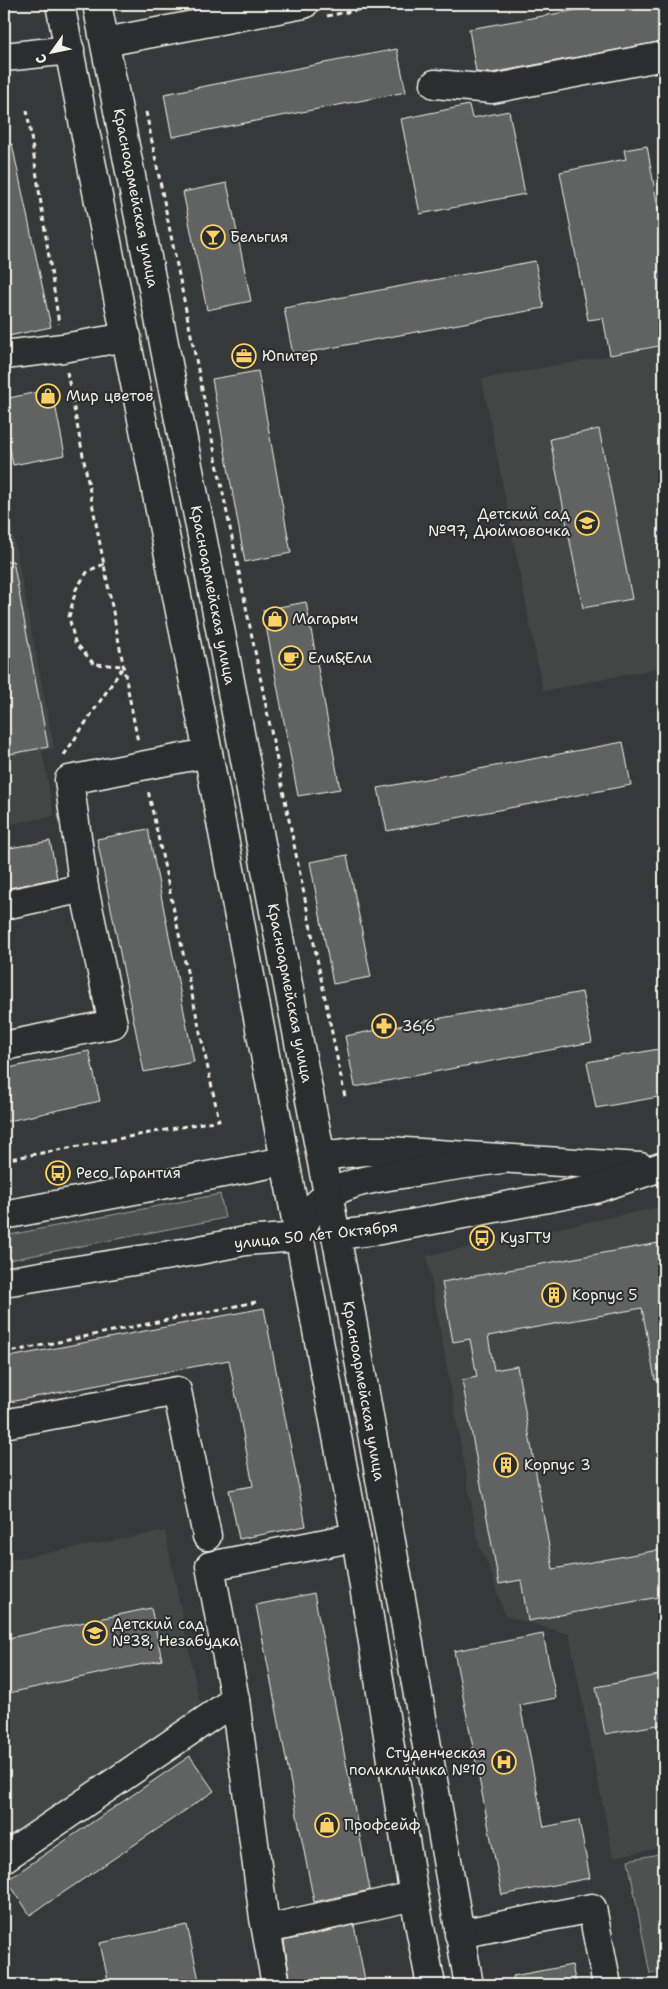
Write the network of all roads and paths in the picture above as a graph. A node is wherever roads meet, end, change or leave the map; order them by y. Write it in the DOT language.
graph roads {
  1 [pos="60,4"];
  2 [pos="97,4"];
  3 [pos="304,4"];
  4 [pos="105,42"];
  5 [pos="70,50"];
  6 [pos="664,56"];
  7 [pos="4,57"];
  8 [pos="435,84"];
  9 [pos="146,109"];
  10 [pos="27,110"];
  11 [pos="127,337"];
  12 [pos="63,348"];
  13 [pos="4,355"];
  14 [pos="104,564"];
  15 [pos="124,666"];
  16 [pos="208,753"];
  17 [pos="61,759"];
  18 [pos="142,766"];
  19 [pos="84,888"];
  20 [pos="4,905"];
  21 [pos="4,1046"];
  22 [pos="345,1096"];
  23 [pos="321,1156"];
  24 [pos="502,1159"];
  25 [pos="4,1160"];
  26 [pos="284,1162"];
  27 [pos="659,1167"];
  28 [pos="329,1195"];
  29 [pos="4,1215"];
  30 [pos="336,1235"];
  31 [pos="299,1237"];
  32 [pos="4,1282"];
  33 [pos="256,1302"];
  34 [pos="4,1353"];
  35 [pos="4,1424"];
  36 [pos="207,1536"];
  37 [pos="356,1537"];
  38 [pos="235,1700"];
  39 [pos="4,1858"];
  40 [pos="414,1896"];
  41 [pos="267,1929"];
  42 [pos="459,1934"];
  43 [pos="276,1985"];
  44 [pos="431,1985"];
  45 [pos="469,1985"];
  46 [pos="607,1985"];
  1 -- 5 [label="main road"];
  2 -- 4 [label="main road, Красноармейская улица"];
  3 -- 4 [label="main road"];
  4 -- 5 [label="main road"];
  4 -- 23 [label="main road, Красноармейская улица"];
  5 -- 7 [label="main road"];
  5 -- 11 [label="main road"];
  6 -- 8 [label="main road"];
  9 -- 22 [label="path"];
  10 -- 12 [label="path"];
  11 -- 12 [label="main road"];
  11 -- 16 [label="main road"];
  12 -- 13 [label="main road"];
  12 -- 14 [label="path"];
  14 -- 15 [label="path"];
  14 -- 15 [label="path"];
  15 -- 17 [label="path"];
  15 -- 18 [label="path"];
  16 -- 18 [label="main road"];
  16 -- 26 [label="main road"];
  18 -- 19 [label="main road"];
  18 -- 25 [label="path"];
  19 -- 20 [label="main road"];
  19 -- 21 [label="main road"];
  23 -- 24 [label="main road, улица 50 лет Октября"];
  23 -- 26 [label="main road, улица 50 лет Октября"];
  23 -- 28 [label="main road, Красноармейская улица"];
  24 -- 27 [label="main road, улица 50 лет Октября"];
  24 -- 28 [label="main road"];
  26 -- 29 [label="main road, улица 50 лет Октября"];
  26 -- 31 [label="main road"];
  27 -- 30 [label="main road, улица 50 лет Октября"];
  28 -- 30 [label="main road, Красноармейская улица"];
  28 -- 31 [label="main road"];
  30 -- 31 [label="main road, улица 50 лет Октября"];
  30 -- 42 [label="main road, Красноармейская улица"];
  31 -- 32 [label="main road, улица 50 лет Октября"];
  31 -- 37 [label="main road"];
  33 -- 34 [label="path"];
  35 -- 36 [label="main road"];
  37 -- 38 [label="main road"];
  37 -- 40 [label="main road"];
  38 -- 39 [label="main road"];
  38 -- 41 [label="main road"];
  40 -- 41 [label="main road"];
  40 -- 44 [label="main road"];
  41 -- 43 [label="main road"];
  42 -- 45 [label="main road, Красноармейская улица"];
  42 -- 46 [label="main road"];
}
